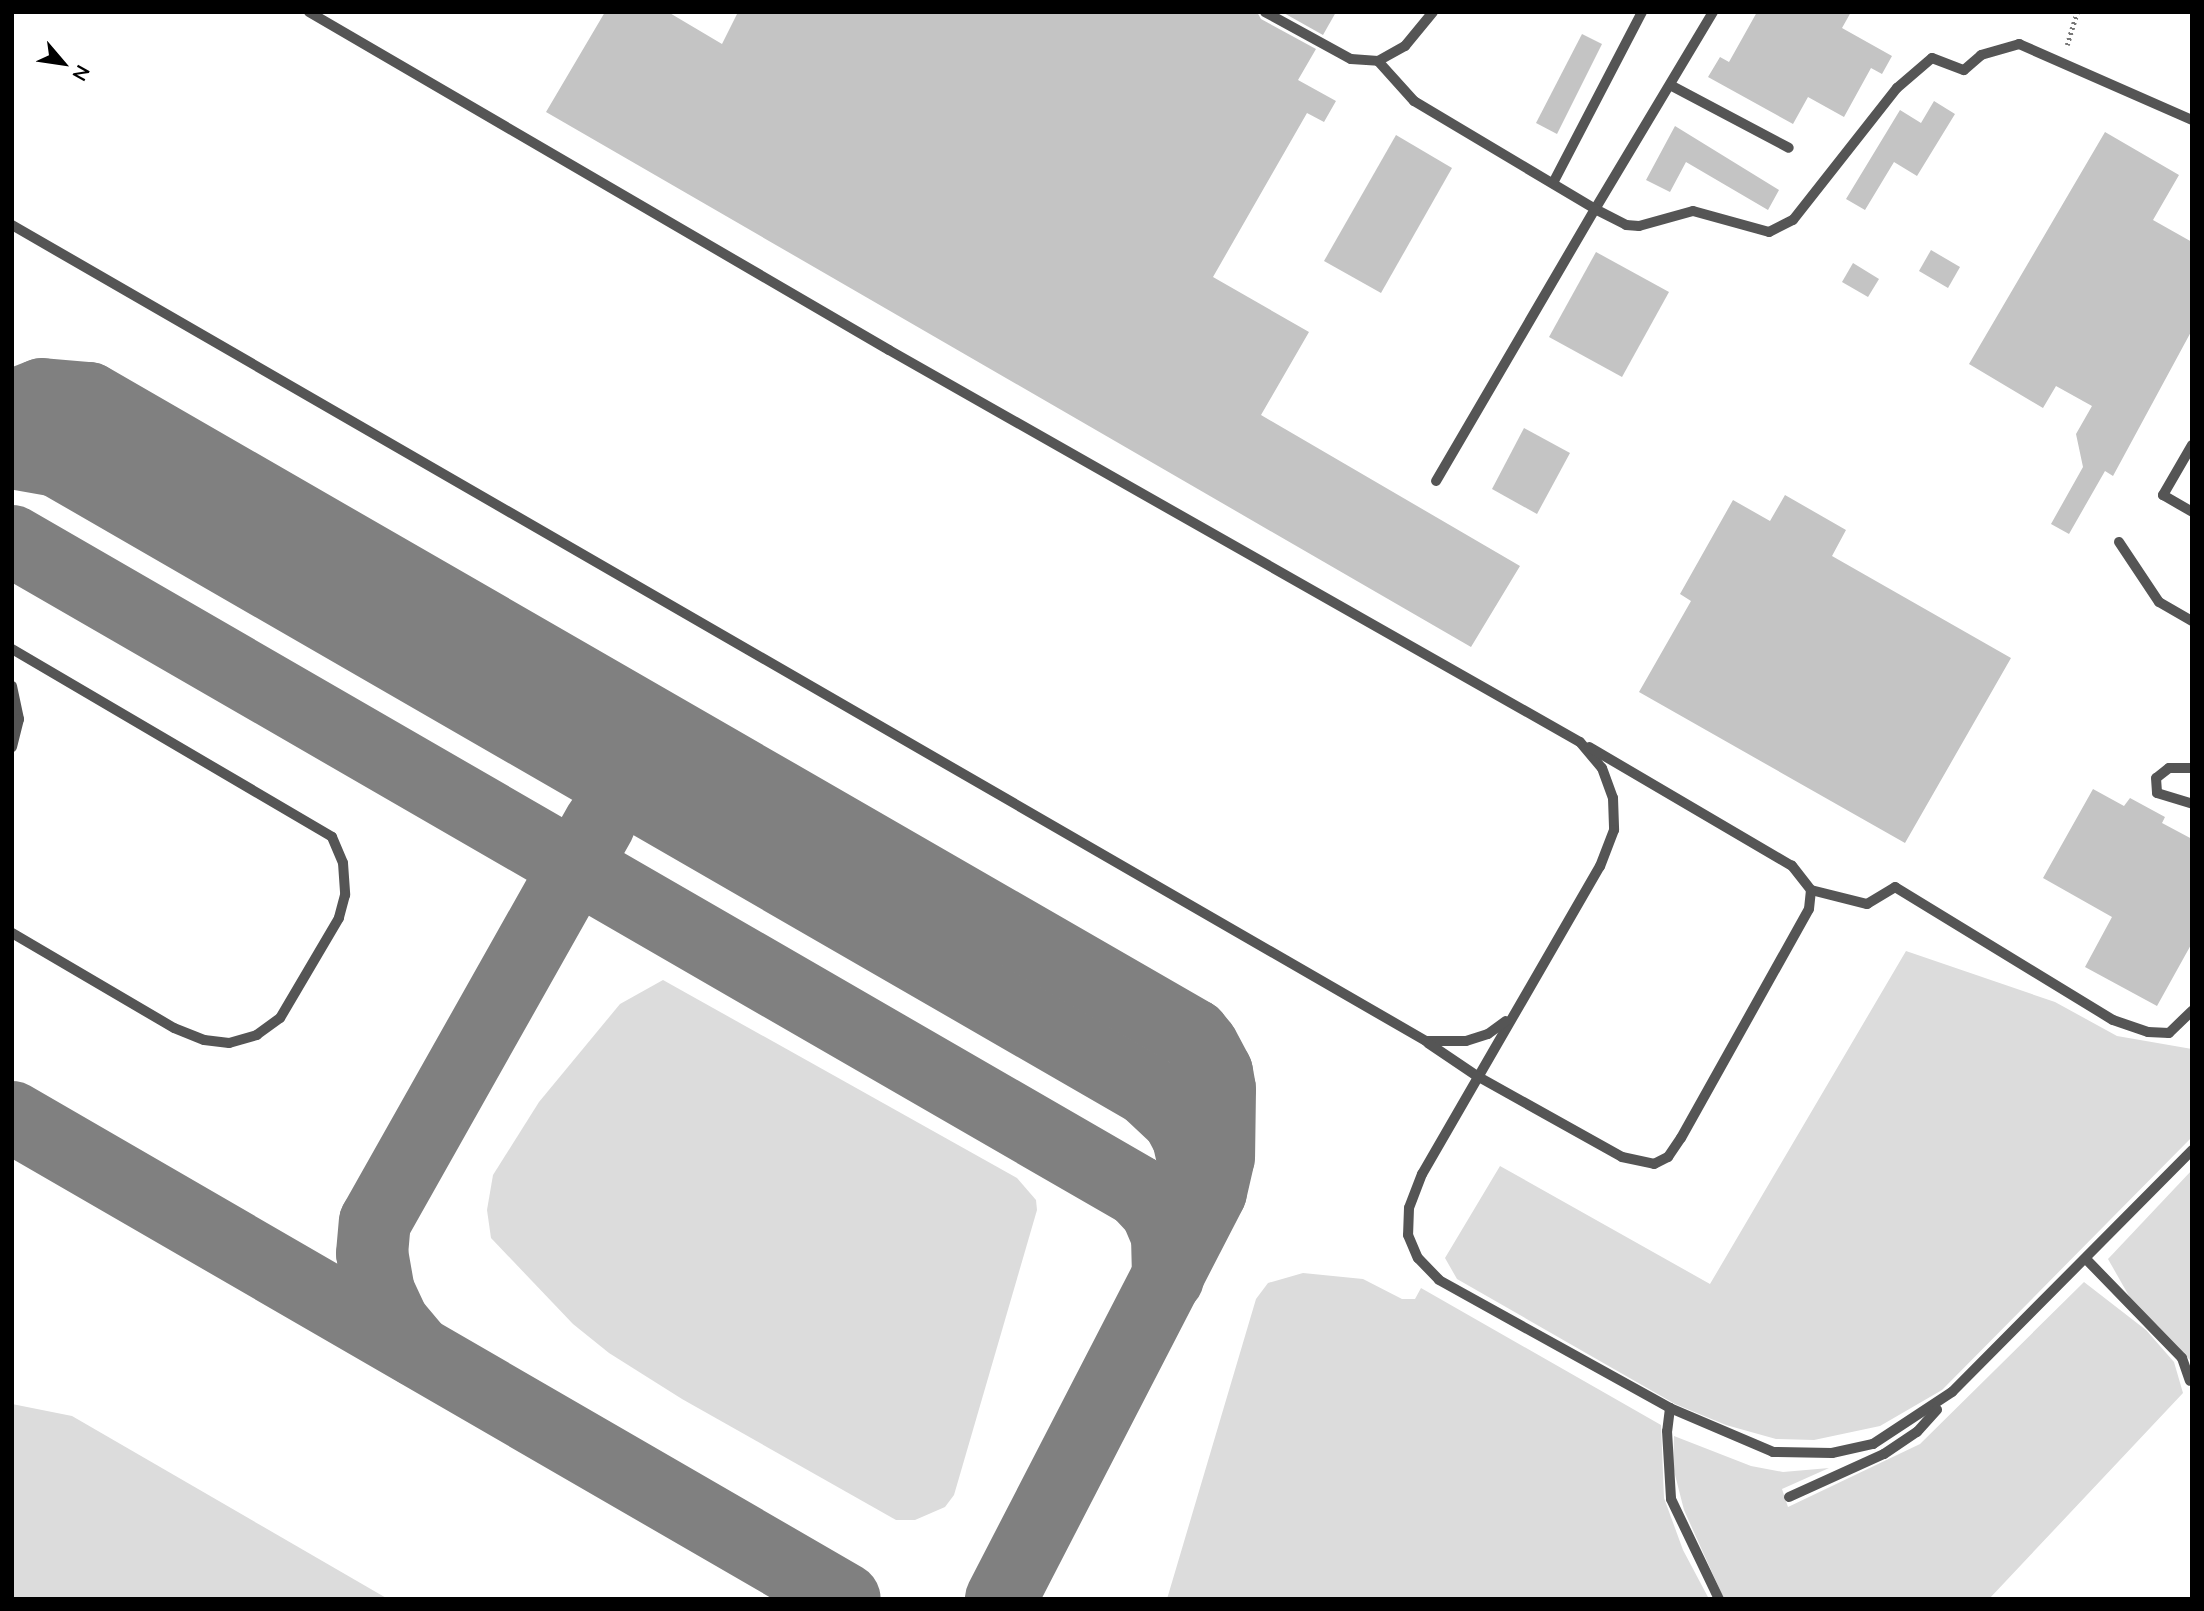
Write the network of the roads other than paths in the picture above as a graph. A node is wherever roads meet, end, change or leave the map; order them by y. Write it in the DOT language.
graph roads {
  1 [pos="309,12"];
  2 [pos="1265,12"];
  3 [pos="1433,12"];
  4 [pos="1642,12"];
  5 [pos="1713,12"];
  6 [pos="1378,61"];
  7 [pos="1672,86"];
  8 [pos="2192,120"];
  9 [pos="1789,148"];
  10 [pos="1552,183"];
  11 [pos="1595,209"];
  12 [pos="12,225"];
  13 [pos="2192,444"];
  14 [pos="1436,481"];
  15 [pos="2192,512"];
  16 [pos="2119,542"];
  17 [pos="2192,621"];
  18 [pos="12,649"];
  19 [pos="12,686"];
  20 [pos="1580,742"];
  21 [pos="12,747"];
  22 [pos="2192,768"];
  23 [pos="2192,804"];
  24 [pos="1811,890"];
  25 [pos="12,933"];
  26 [pos="2192,1012"];
  27 [pos="1511,1017"];
  28 [pos="1426,1041"];
  29 [pos="1477,1076"];
  30 [pos="2192,1150"];
  31 [pos="2086,1259"];
  32 [pos="2190,1381"];
  33 [pos="1952,1392"];
  34 [pos="1670,1408"];
  35 [pos="1789,1497"];
  36 [pos="1719,1599"];
  1 -- 20 [label="lane"];
  2 -- 6 [label="lane"];
  3 -- 6 [label="lane"];
  4 -- 10 [label="lane"];
  5 -- 7 [label="lane"];
  6 -- 10 [label="lane"];
  7 -- 9 [label="lane"];
  7 -- 11 [label="lane"];
  8 -- 11 [label="lane"];
  10 -- 11 [label="lane"];
  11 -- 14 [label="lane"];
  12 -- 28 [label="lane"];
  13 -- 15 [label="lane"];
  16 -- 17 [label="lane"];
  18 -- 25 [label="lane"];
  19 -- 21 [label="lane"];
  20 -- 24 [label="lane"];
  20 -- 27 [label="lane"];
  22 -- 23 [label="lane"];
  24 -- 26 [label="lane"];
  24 -- 29 [label="lane"];
  27 -- 28 [label="lane"];
  27 -- 29 [label="lane"];
  28 -- 29 [label="lane"];
  29 -- 34 [label="lane"];
  30 -- 31 [label="lane"];
  31 -- 32 [label="lane"];
  31 -- 33 [label="lane"];
  33 -- 34 [label="lane"];
  33 -- 35 [label="lane"];
  34 -- 36 [label="lane"];
}
